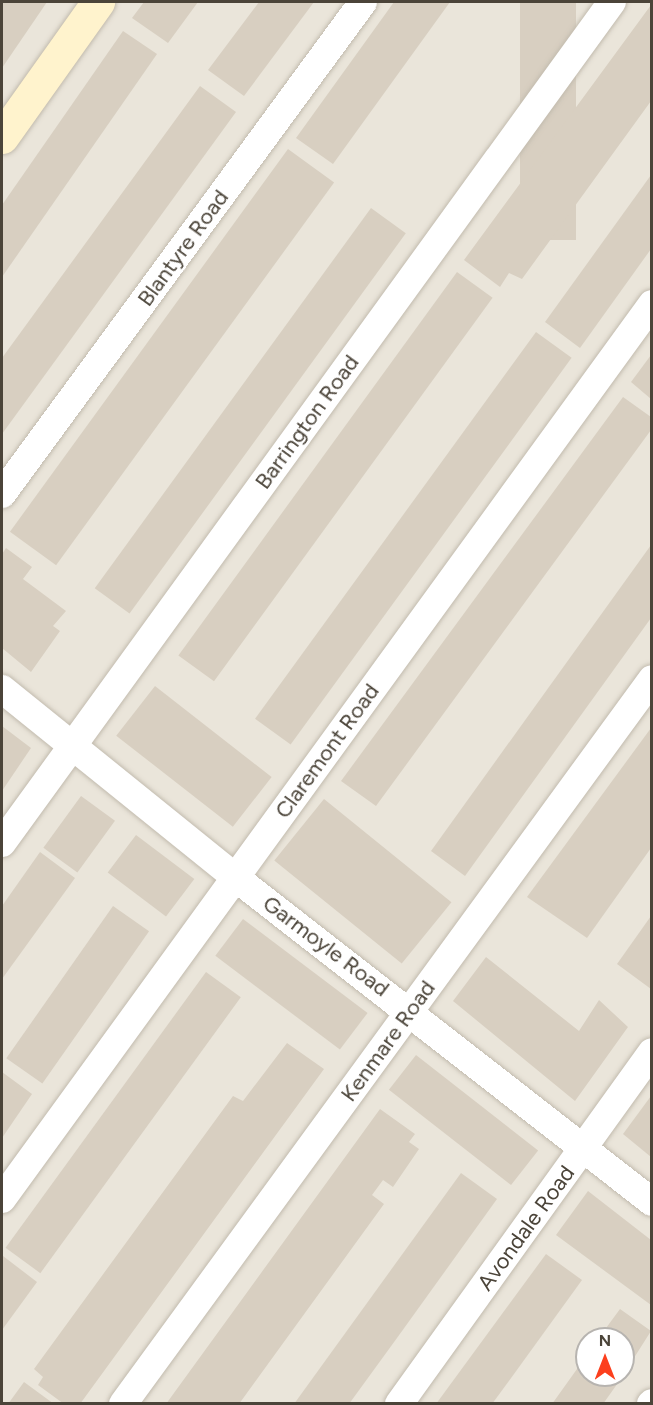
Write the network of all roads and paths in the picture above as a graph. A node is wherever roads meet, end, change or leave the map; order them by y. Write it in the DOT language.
graph roads {
  1 [pos="98,2"];
  2 [pos="363,2"];
  3 [pos="612,2"];
  4 [pos="5,125"];
  5 [pos="651,304"];
  6 [pos="2,494"];
  7 [pos="651,679"];
  8 [pos="2,689"];
  9 [pos="71,745"];
  10 [pos="2,843"];
  11 [pos="236,878"];
  12 [pos="410,1011"];
  13 [pos="651,1052"];
  14 [pos="584,1148"];
  15 [pos="2,1199"];
  16 [pos="651,1202"];
  17 [pos="123,1404"];
  18 [pos="399,1404"];
  1 -- 4 [label="main road"];
  2 -- 6 [label="street, Blantyre Road"];
  3 -- 9 [label="street, Barrington Road"];
  5 -- 11 [label="street, Claremont Road"];
  7 -- 12 [label="street, Kenmare Road"];
  8 -- 9 [label="street, Garmoyle Road"];
  9 -- 10 [label="street, Barrington Road"];
  9 -- 11 [label="street, Garmoyle Road"];
  11 -- 12 [label="street, Garmoyle Road"];
  11 -- 15 [label="street, Claremont Road"];
  12 -- 14 [label="street, Garmoyle Road"];
  12 -- 17 [label="street, Kenmare Road"];
  13 -- 14 [label="street, Avondale Road"];
  14 -- 16 [label="street, Garmoyle Road"];
  14 -- 18 [label="street, Avondale Road"];
}
